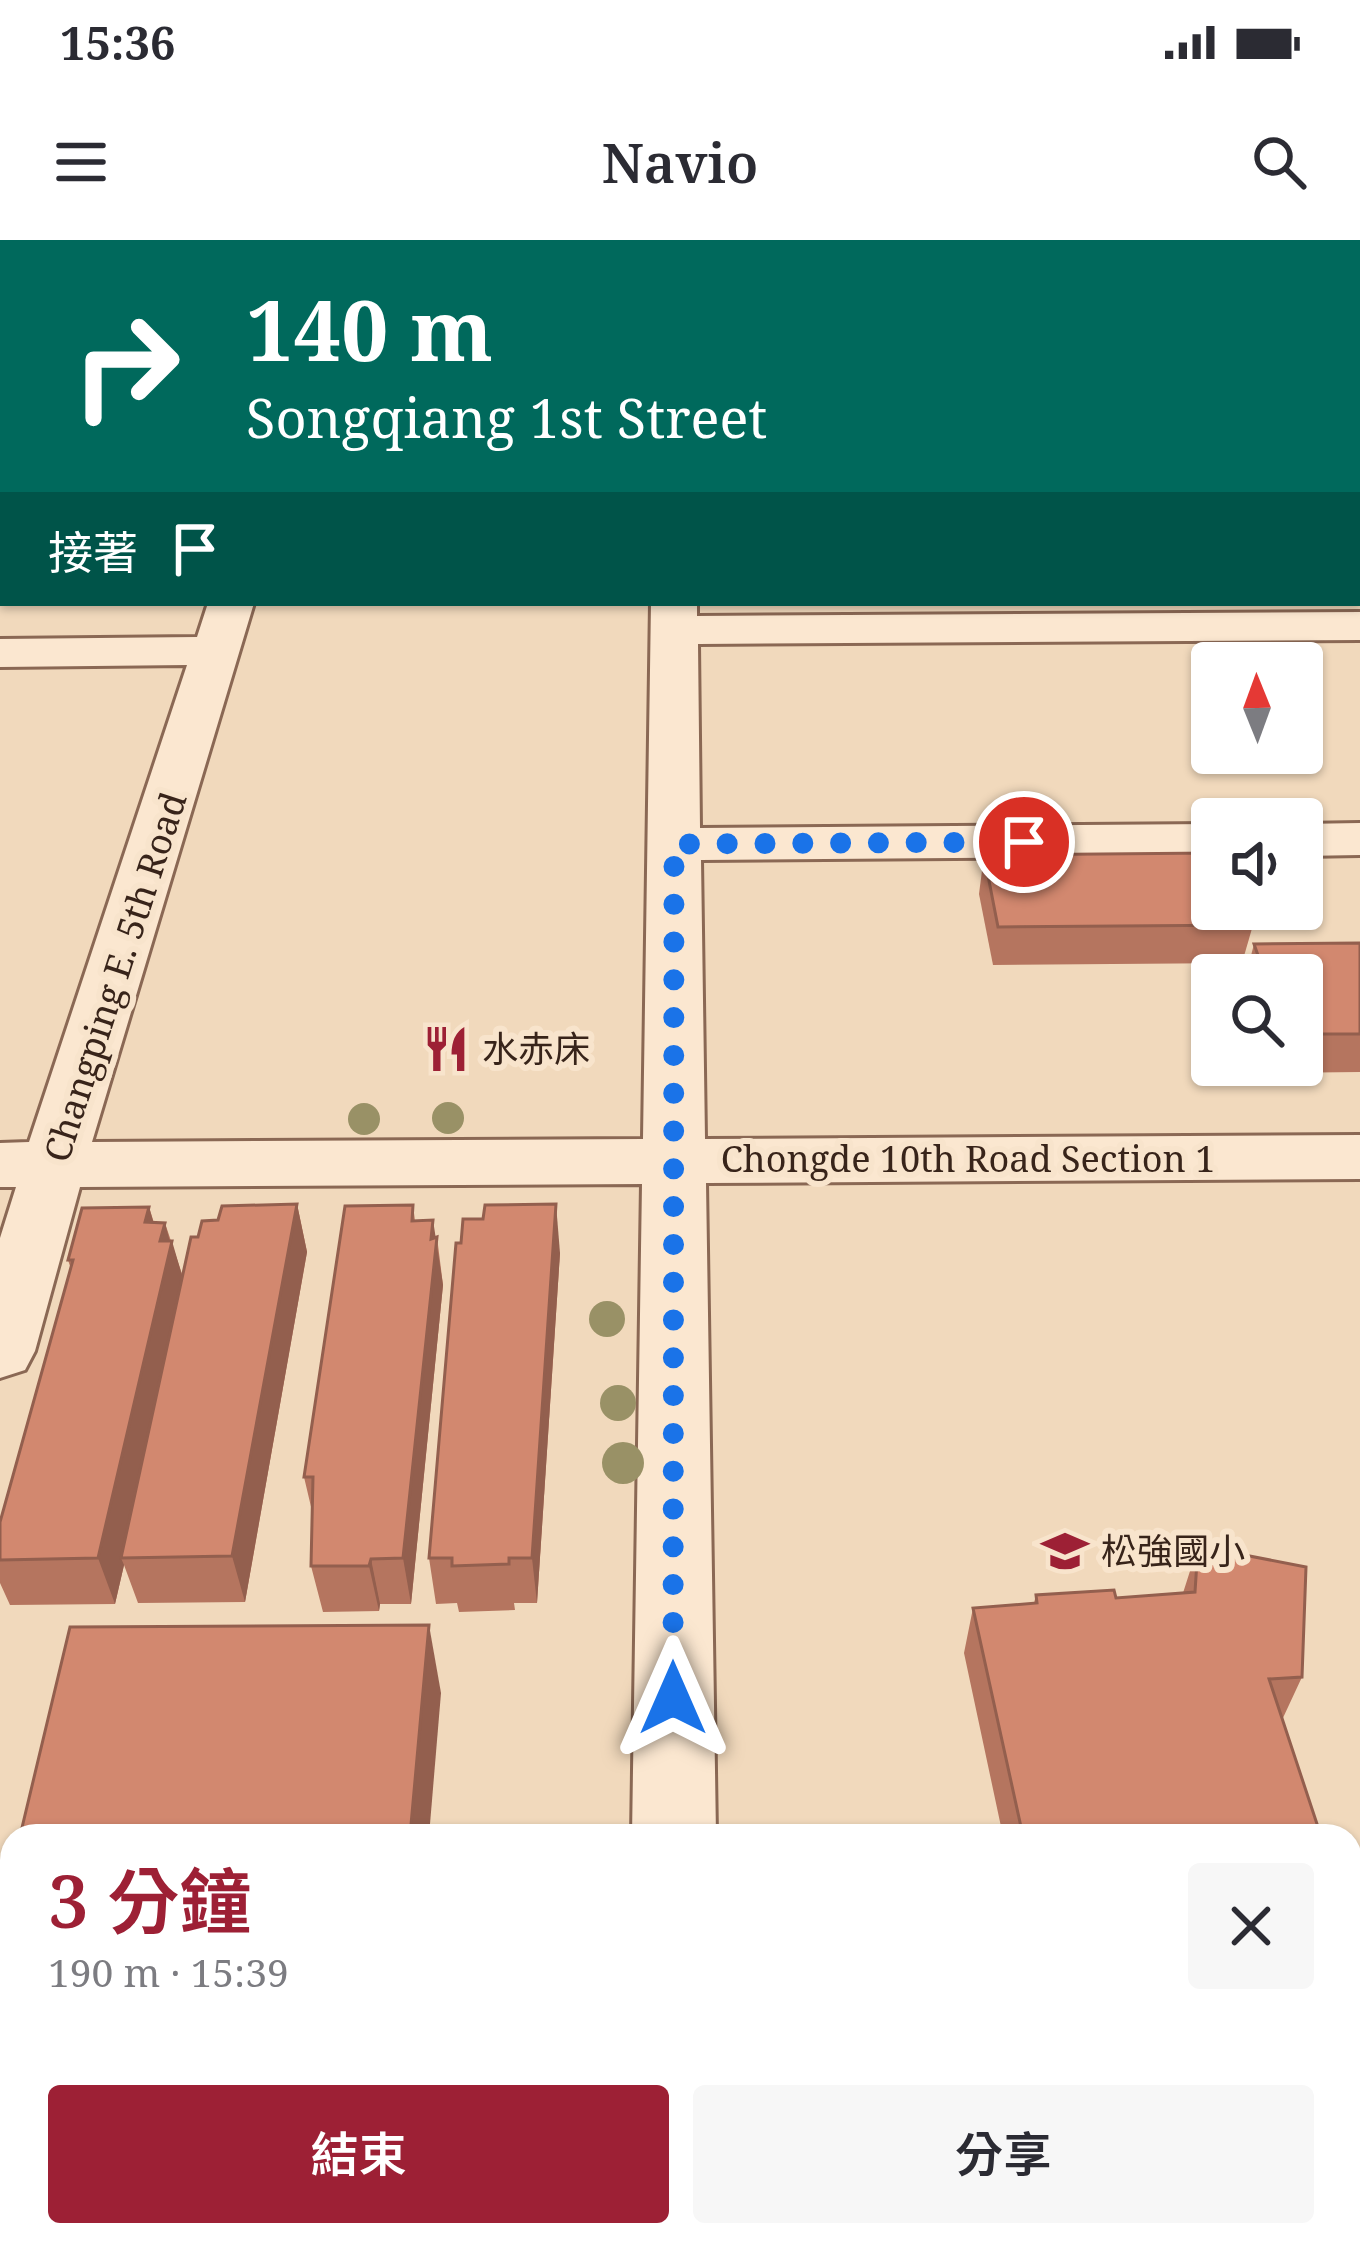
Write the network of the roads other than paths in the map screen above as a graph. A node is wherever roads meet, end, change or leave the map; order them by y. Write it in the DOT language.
graph roads {
  1 [pos="675,616"];
  2 [pos="1360,626"];
  3 [pos="225,627"];
  4 [pos="0,653"];
  5 [pos="1360,839"];
  6 [pos="1191,840"];
  7 [pos="1323,840"];
  8 [pos="674,844"];
  9 [pos="1360,1157"];
  10 [pos="672,1161"];
  11 [pos="27,1165"];
  12 [pos="0,1351"];
  13 [pos="674,1824"];
  1 -- 2 [label="street"];
  1 -- 8 [label="street"];
  3 -- 4 [label="street"];
  3 -- 11 [label="street, Changping E. 5th Road"];
  5 -- 7 [label="street"];
  6 -- 8 [label="street"];
  8 -- 10 [label="street"];
  9 -- 10 [label="street, Chongde 10th Road Section 1"];
  10 -- 11 [label="street, Chongde 10th Road Section 1"];
  10 -- 13 [label="street"];
  11 -- 12 [label="street, Changping E. 5th Road"];
}
